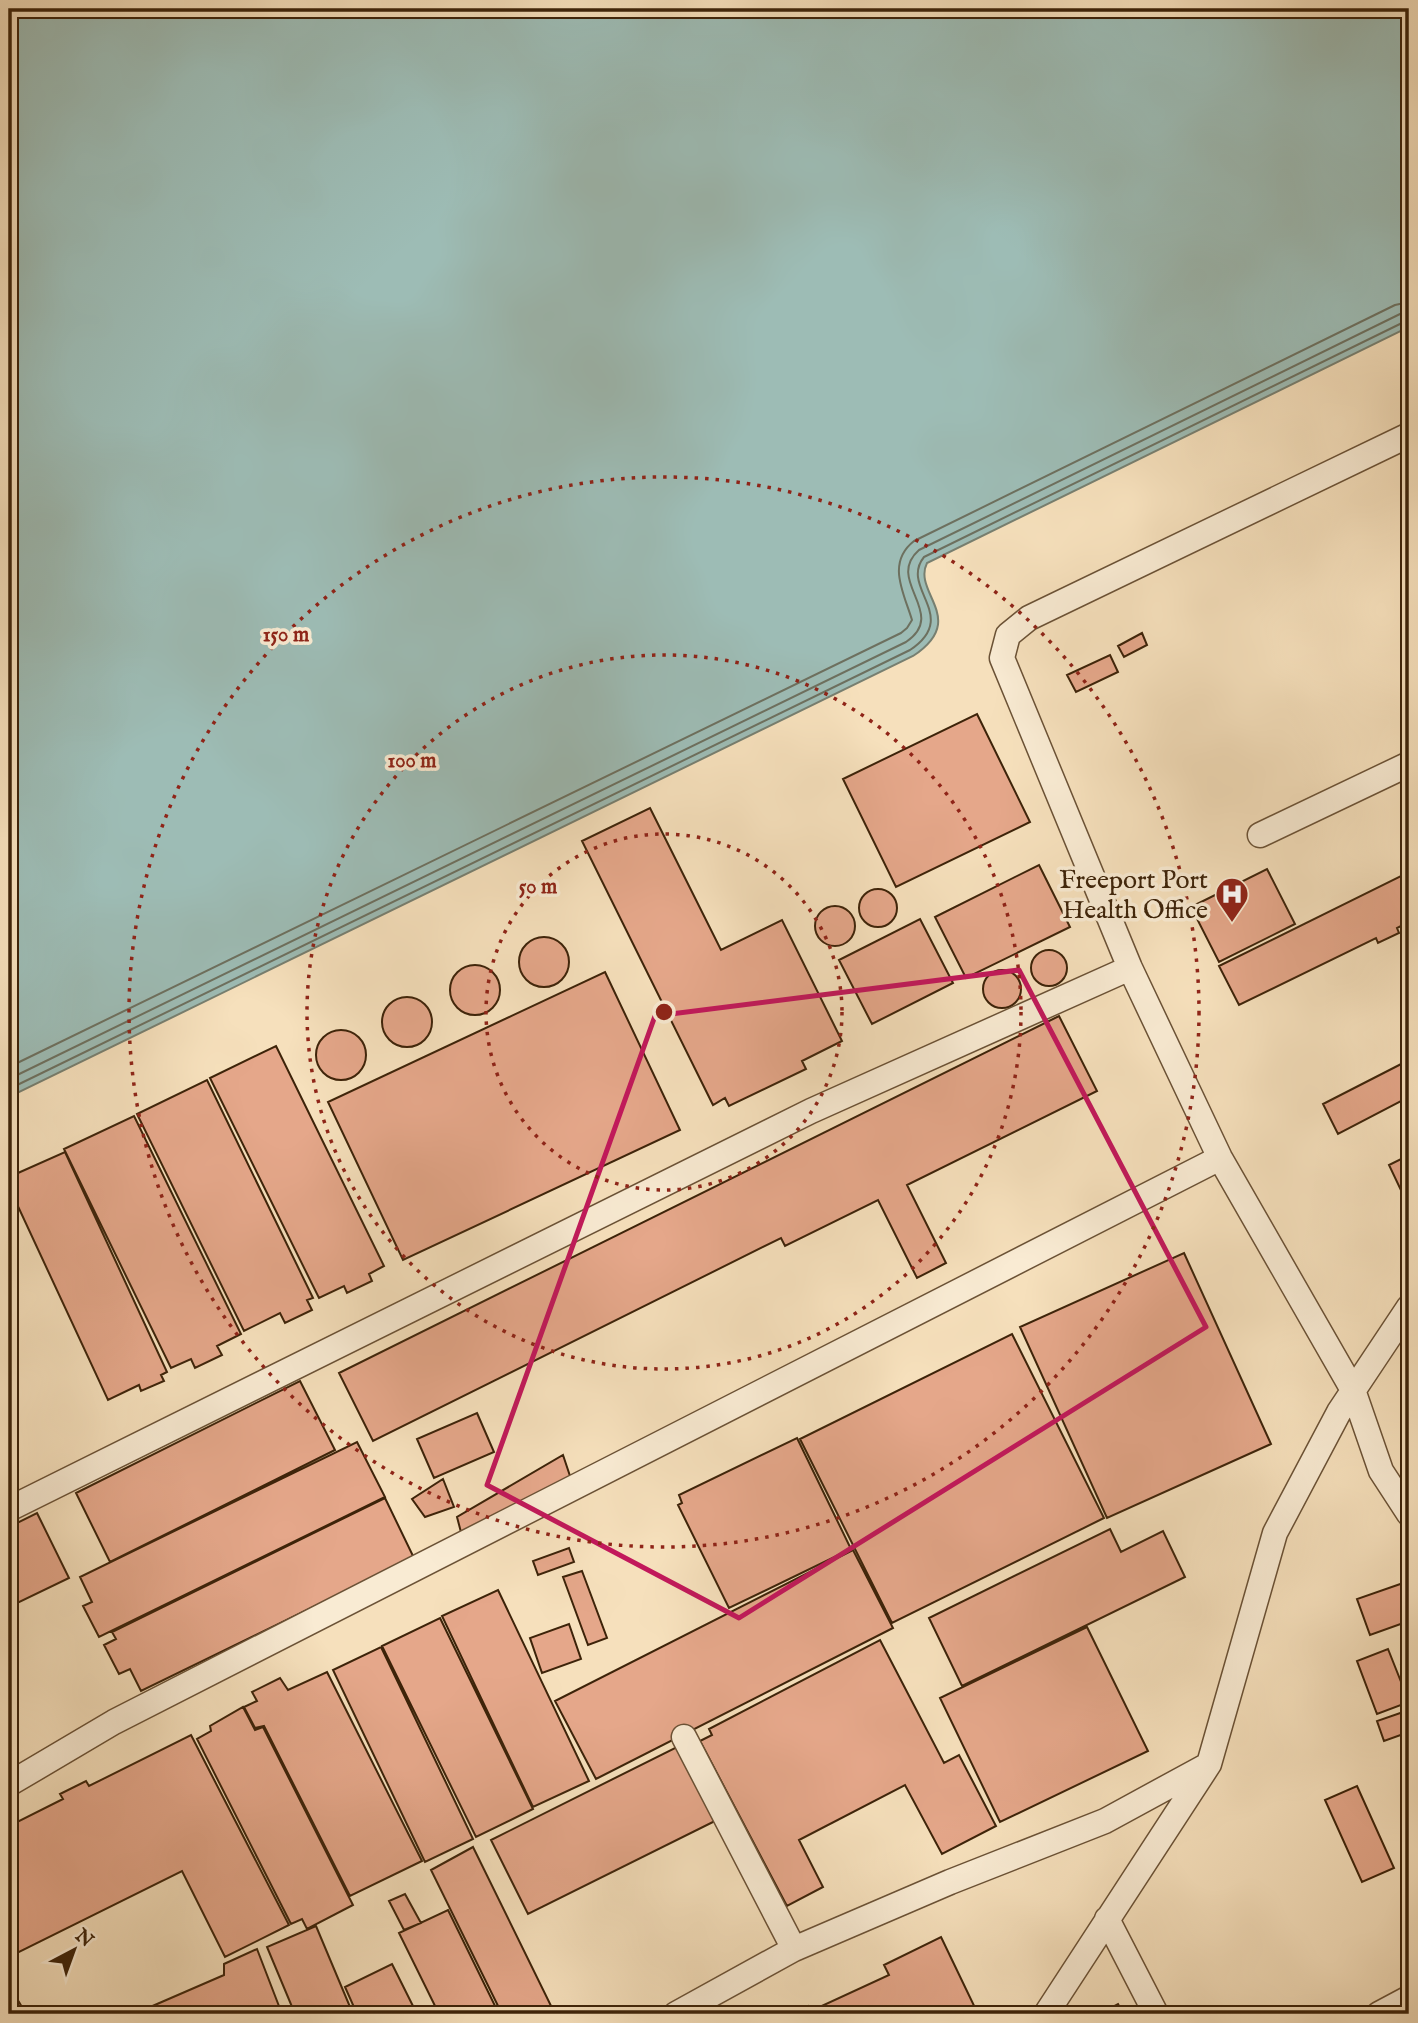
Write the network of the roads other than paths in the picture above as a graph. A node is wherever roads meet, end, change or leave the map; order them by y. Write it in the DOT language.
graph roads {
  1 [pos="1409,435"];
  2 [pos="1409,764"];
  3 [pos="1260,835"];
  4 [pos="1130,968"];
  5 [pos="1220,1158"];
  6 [pos="1409,1307"];
  7 [pos="1409,1334"];
  8 [pos="1381,1348"];
  9 [pos="1353,1390"];
  10 [pos="9,1509"];
  11 [pos="1409,1514"];
  12 [pos="684,1737"];
  13 [pos="1209,1764"];
  14 [pos="9,1784"];
  15 [pos="1107,1919"];
  16 [pos="794,1949"];
  17 [pos="1409,1998"];
  18 [pos="676,2014"];
  19 [pos="1046,2014"];
  20 [pos="1156,2014"];
  21 [pos="1379,2014"];
  1 -- 4 [label="street"];
  2 -- 3 [label="street"];
  4 -- 5 [label="street"];
  4 -- 10 [label="street"];
  5 -- 9 [label="street"];
  5 -- 14 [label="street"];
  6 -- 8 [label="street"];
  7 -- 8 [label="street"];
  8 -- 9 [label="street"];
  9 -- 11 [label="street"];
  9 -- 13 [label="street"];
  12 -- 16 [label="street"];
  13 -- 15 [label="street"];
  13 -- 16 [label="street"];
  15 -- 19 [label="street"];
  15 -- 20 [label="street"];
  16 -- 18 [label="street"];
  17 -- 21 [label="street"];
}
